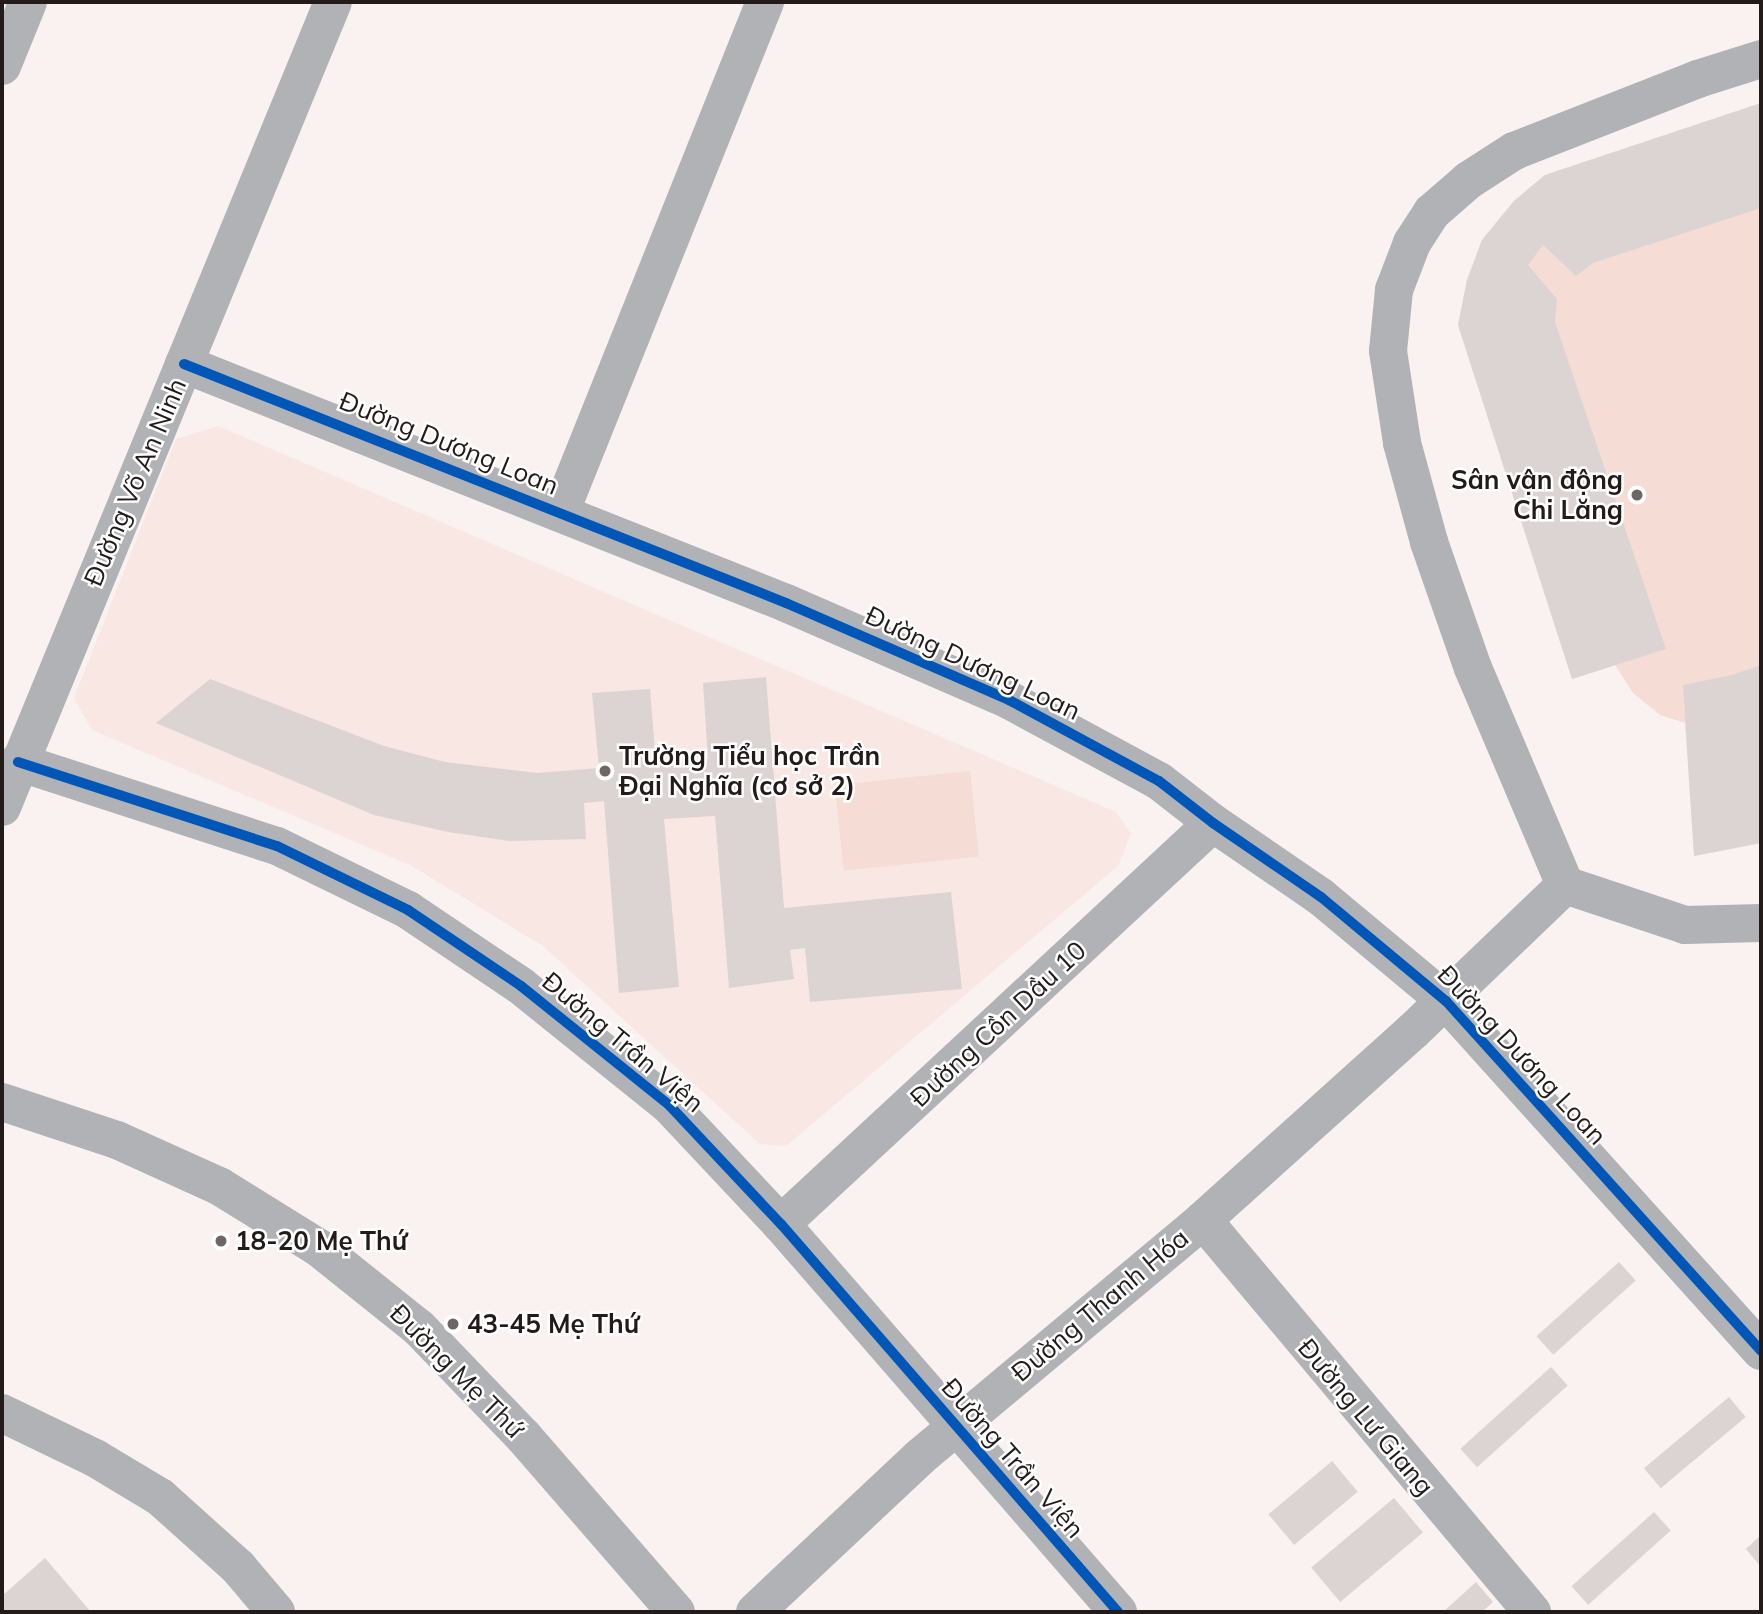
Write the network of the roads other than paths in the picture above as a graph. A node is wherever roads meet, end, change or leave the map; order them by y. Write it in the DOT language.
graph roads {
  1 [pos="28,2"];
  2 [pos="333,2"];
  3 [pos="765,2"];
  4 [pos="1761,59"];
  5 [pos="2,66"];
  6 [pos="184,364"];
  7 [pos="560,513"];
  8 [pos="18,762"];
  9 [pos="2,807"];
  10 [pos="1213,823"];
  11 [pos="1565,885"];
  12 [pos="1761,922"];
  13 [pos="1446,1001"];
  14 [pos="2,1102"];
  15 [pos="1203,1220"];
  16 [pos="781,1224"];
  17 [pos="1761,1351"];
  18 [pos="2,1413"];
  19 [pos="956,1427"];
  20 [pos="276,1612"];
  21 [pos="676,1612"];
  22 [pos="755,1612"];
  23 [pos="1118,1612"];
  24 [pos="1532,1612"];
  1 -- 5 [label="street"];
  2 -- 6 [label="street, Đường Võ An Ninh"];
  3 -- 7 [label="street"];
  4 -- 11 [label="street"];
  6 -- 7 [label="street, Đường Dương Loan"];
  6 -- 8 [label="street, Đường Võ An Ninh"];
  7 -- 10 [label="street, Đường Dương Loan"];
  8 -- 9 [label="street, Đường Võ An Ninh"];
  8 -- 16 [label="street, Đường Trần Viện"];
  10 -- 13 [label="street, Đường Dương Loan"];
  10 -- 16 [label="street, Đường Cồn Dầu 10"];
  11 -- 12 [label="street"];
  11 -- 13 [label="street, Đường Thanh Hóa"];
  13 -- 15 [label="street, Đường Thanh Hóa"];
  13 -- 17 [label="street, Đường Dương Loan"];
  14 -- 21 [label="street, Đường Mẹ Thứ"];
  15 -- 19 [label="street, Đường Thanh Hóa"];
  15 -- 24 [label="street, Đường Lư Giang"];
  16 -- 19 [label="street, Đường Trần Viện"];
  18 -- 20 [label="street"];
  19 -- 22 [label="street, Đường Thanh Hóa"];
  19 -- 23 [label="street, Đường Trần Viện"];
}
